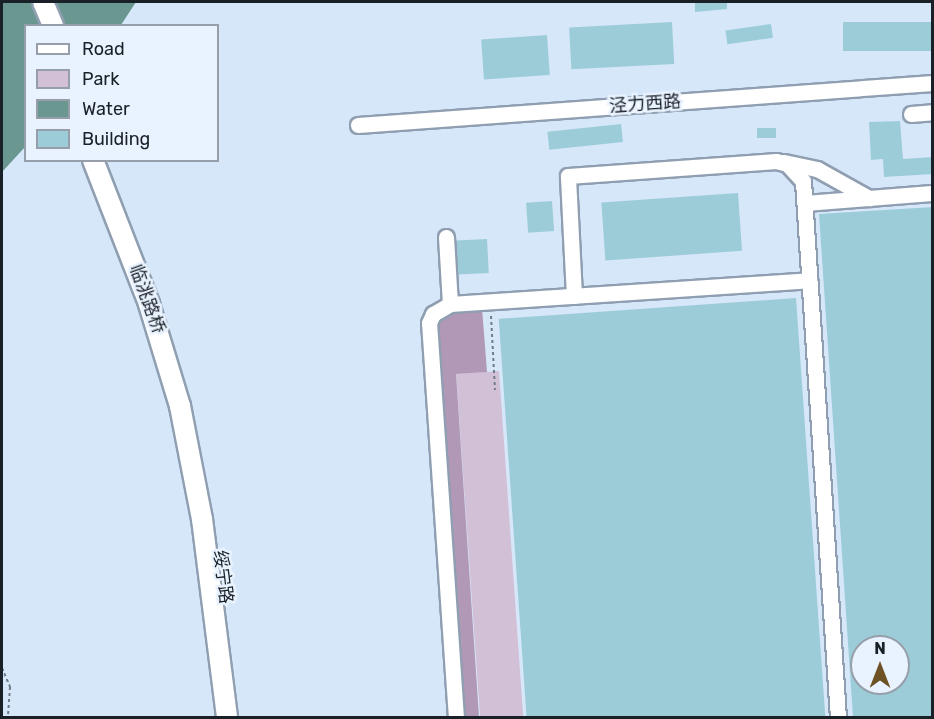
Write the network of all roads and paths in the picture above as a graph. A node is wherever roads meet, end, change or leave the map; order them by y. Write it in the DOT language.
graph roads {
  1 [pos="29,2"];
  2 [pos="43,2"];
  3 [pos="38,24"];
  4 [pos="52,24"];
  5 [pos="933,83"];
  6 [pos="933,112"];
  7 [pos="911,114"];
  8 [pos="358,125"];
  9 [pos="776,161"];
  10 [pos="94,162"];
  11 [pos="108,162"];
  12 [pos="933,193"];
  13 [pos="869,198"];
  14 [pos="805,203"];
  15 [pos="446,237"];
  16 [pos="809,280"];
  17 [pos="574,296"];
  18 [pos="490,301"];
  19 [pos="450,304"];
  20 [pos="495,390"];
  21 [pos="195,440"];
  22 [pos="2,668"];
  23 [pos="8,717"];
  24 [pos="227,717"];
  25 [pos="240,717"];
  26 [pos="456,717"];
  27 [pos="838,717"];
  1 -- 3 [label="main road"];
  2 -- 4 [label="main road"];
  5 -- 8 [label="street, 泾力西路"];
  6 -- 7 [label="street"];
  9 -- 13 [label="street"];
  9 -- 14 [label="street"];
  9 -- 17 [label="street"];
  10 -- 21 [label="main road, 临洮路桥"];
  11 -- 21 [label="main road, 临洮路桥"];
  12 -- 13 [label="street"];
  13 -- 14 [label="street"];
  14 -- 16 [label="street"];
  15 -- 19 [label="street"];
  16 -- 17 [label="street"];
  16 -- 27 [label="street"];
  17 -- 18 [label="street"];
  18 -- 19 [label="street"];
  18 -- 20 [label="path"];
  19 -- 26 [label="street"];
  21 -- 24 [label="main road, 绥宁路"];
  21 -- 25 [label="main road, 绥宁路"];
  22 -- 23 [label="path"];
}
